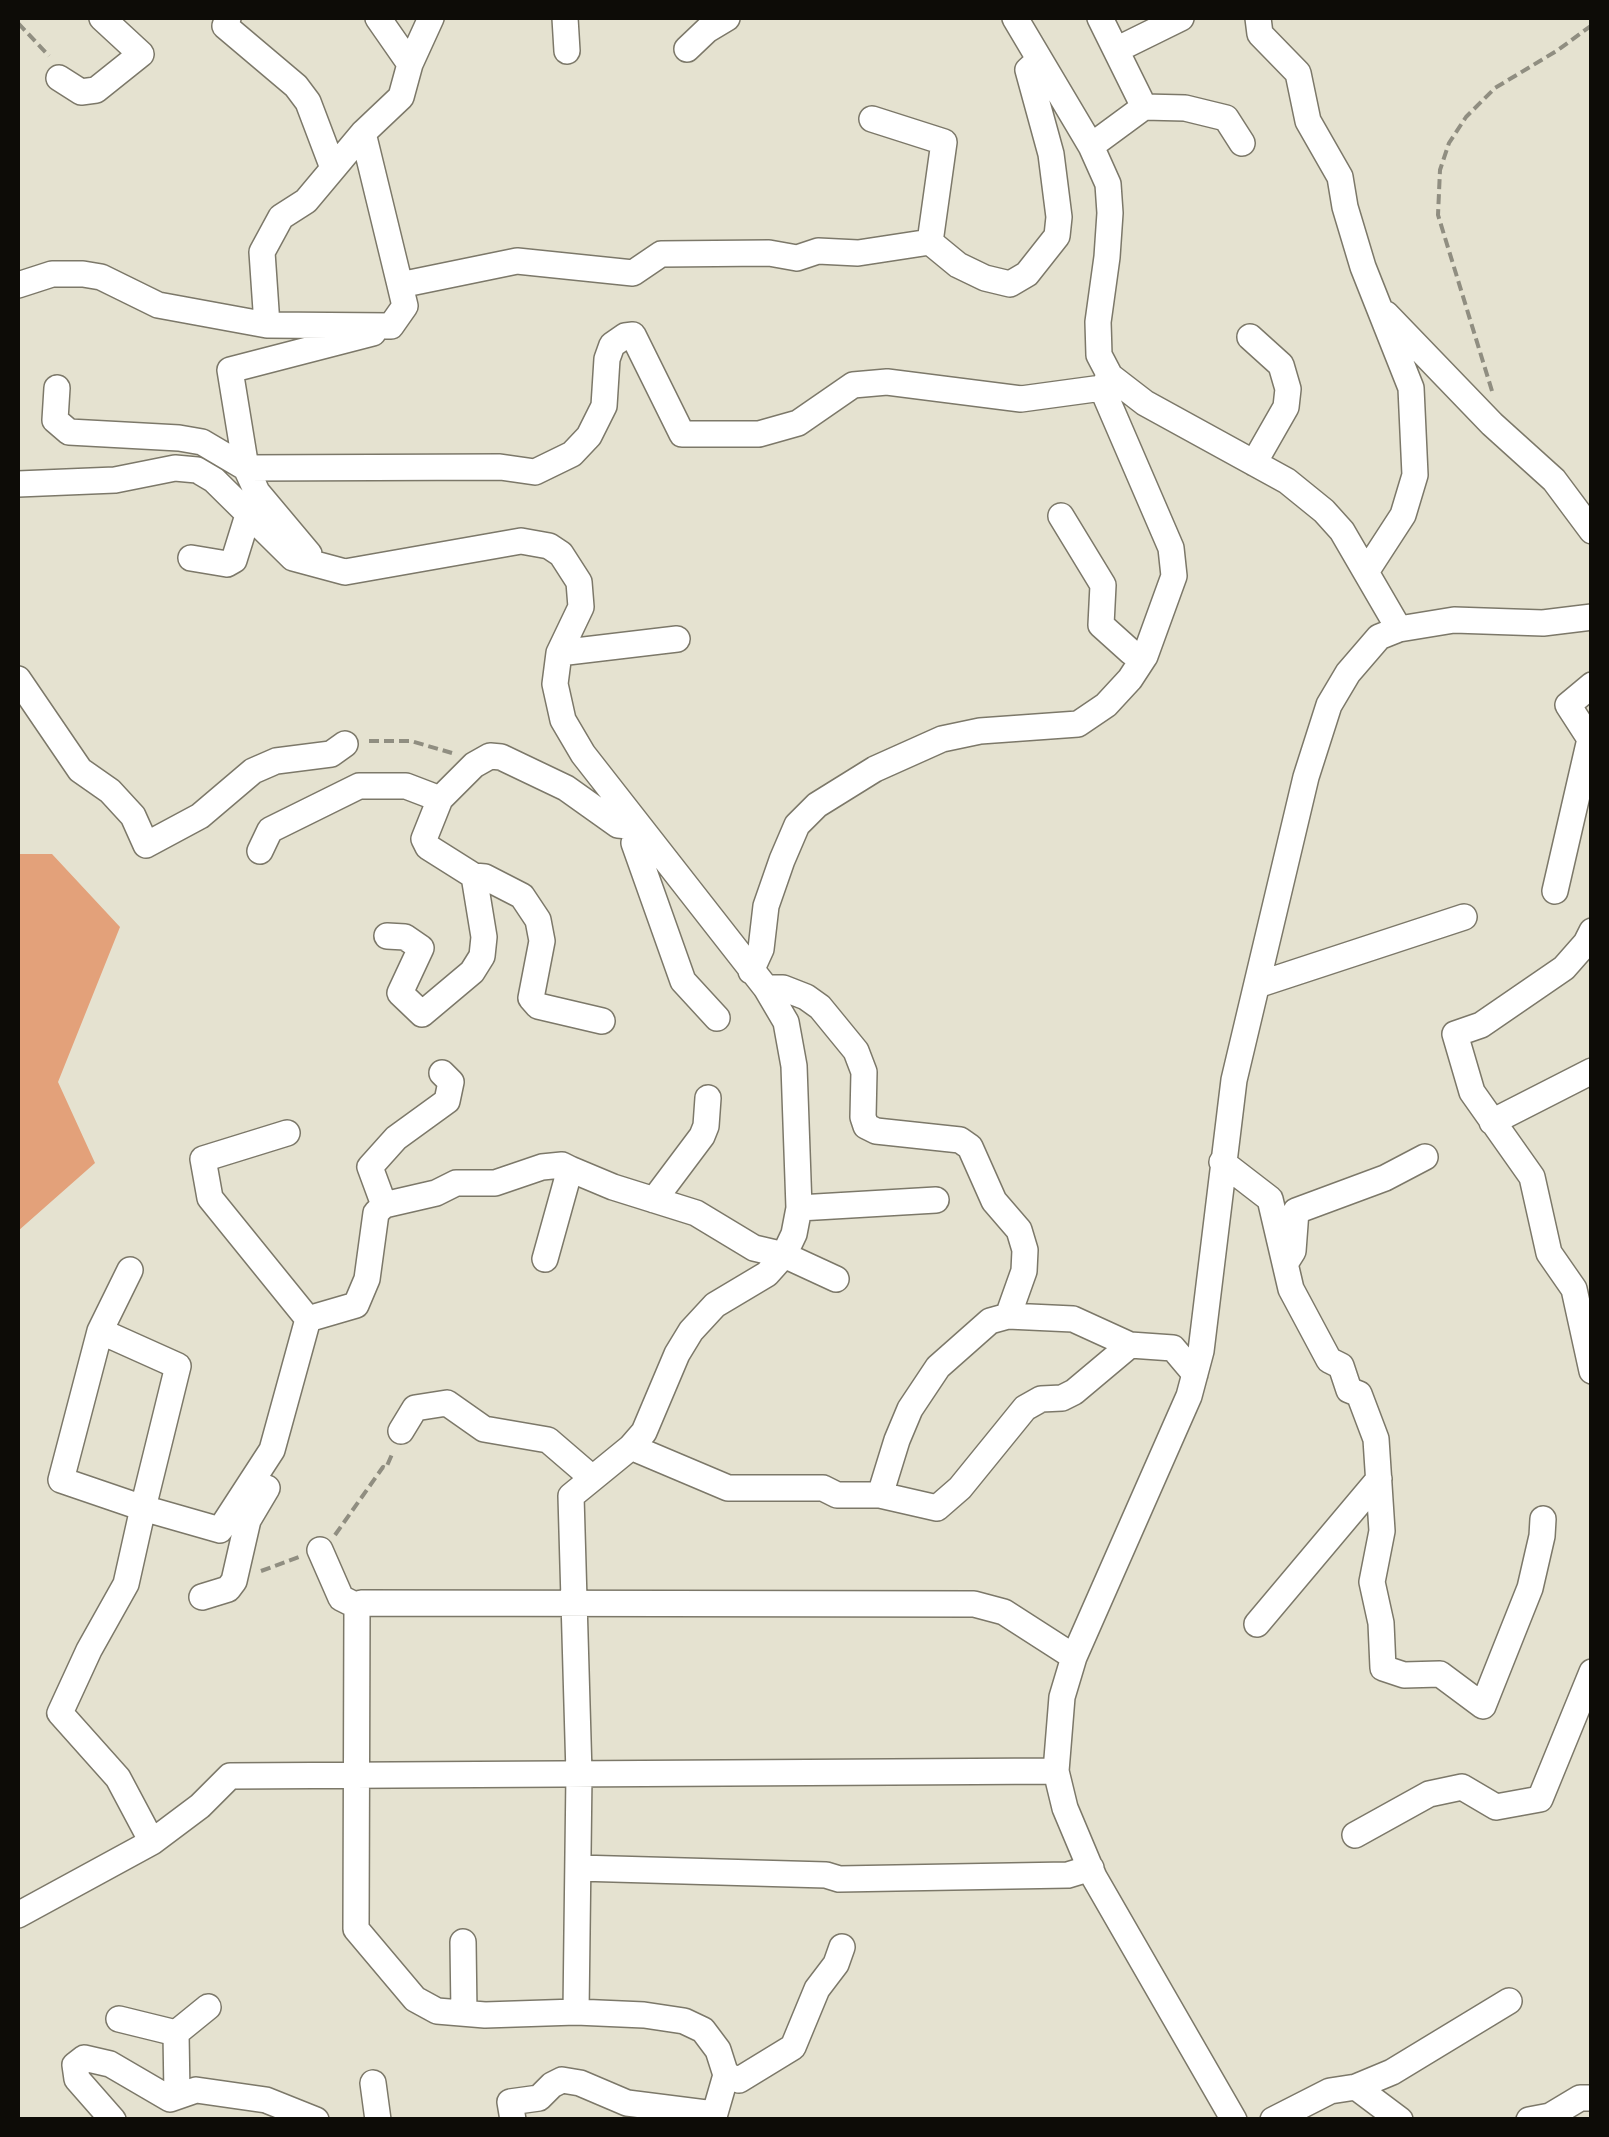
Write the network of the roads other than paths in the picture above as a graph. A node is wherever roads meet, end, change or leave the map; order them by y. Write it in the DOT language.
graph roads {
  1 [pos="102,18"];
  2 [pos="228,18"];
  3 [pos="378,18"];
  4 [pos="431,18"];
  5 [pos="566,18"];
  6 [pos="727,18"];
  7 [pos="1015,18"];
  8 [pos="1100,18"];
  9 [pos="1182,18"];
  10 [pos="1258,18"];
  11 [pos="687,48"];
  12 [pos="1116,50"];
  13 [pos="568,51"];
  14 [pos="1040,60"];
  15 [pos="410,64"];
  16 [pos="59,78"];
  17 [pos="1144,107"];
  18 [pos="872,120"];
  19 [pos="363,133"];
  20 [pos="1242,144"];
  21 [pos="1091,146"];
  22 [pos="333,168"];
  23 [pos="930,242"];
  24 [pos="400,284"];
  25 [pos="18,285"];
  26 [pos="1377,306"];
  27 [pos="267,325"];
  28 [pos="392,326"];
  29 [pos="1250,337"];
  30 [pos="1106,382"];
  31 [pos="57,388"];
  32 [pos="1254,463"];
  33 [pos="246,468"];
  34 [pos="18,484"];
  35 [pos="248,514"];
  36 [pos="1061,516"];
  37 [pos="1592,532"];
  38 [pos="191,558"];
  39 [pos="319,566"];
  40 [pos="1366,572"];
  41 [pos="1592,618"];
  42 [pos="1399,629"];
  43 [pos="677,639"];
  44 [pos="559,653"];
  45 [pos="1145,656"];
  46 [pos="18,679"];
  47 [pos="1592,685"];
  48 [pos="345,744"];
  49 [pos="440,799"];
  50 [pos="640,827"];
  51 [pos="260,851"];
  52 [pos="474,876"];
  53 [pos="1555,891"];
  54 [pos="1464,917"];
  55 [pos="1592,930"];
  56 [pos="387,936"];
  57 [pos="759,979"];
  58 [pos="1257,985"];
  59 [pos="718,1018"];
  60 [pos="602,1021"];
  61 [pos="1592,1071"];
  62 [pos="442,1073"];
  63 [pos="708,1098"];
  64 [pos="1492,1122"];
  65 [pos="288,1133"];
  66 [pos="1425,1157"];
  67 [pos="1222,1162"];
  68 [pos="570,1169"];
  69 [pos="654,1200"];
  70 [pos="936,1200"];
  71 [pos="384,1205"];
  72 [pos="799,1208"];
  73 [pos="784,1254"];
  74 [pos="545,1259"];
  75 [pos="1284,1266"];
  76 [pos="130,1270"];
  77 [pos="836,1280"];
  78 [pos="1008,1316"];
  79 [pos="308,1319"];
  80 [pos="100,1331"];
  81 [pos="1130,1345"];
  82 [pos="1592,1370"];
  83 [pos="1195,1374"];
  84 [pos="290,1385"];
  85 [pos="402,1431"];
  86 [pos="631,1447"];
  87 [pos="591,1477"];
  88 [pos="1378,1479"];
  89 [pos="880,1495"];
  90 [pos="144,1508"];
  91 [pos="1543,1519"];
  92 [pos="320,1550"];
  93 [pos="202,1597"];
  94 [pos="572,1604"];
  95 [pos="357,1606"];
  96 [pos="1256,1624"];
  97 [pos="1074,1657"];
  98 [pos="1592,1672"];
  99 [pos="1056,1771"];
  100 [pos="355,1774"];
  101 [pos="579,1774"];
  102 [pos="1356,1835"];
  103 [pos="145,1846"];
  104 [pos="578,1868"];
  105 [pos="1090,1868"];
  106 [pos="18,1915"];
  107 [pos="463,1942"];
  108 [pos="842,1947"];
  109 [pos="1509,2001"];
  110 [pos="208,2006"];
  111 [pos="576,2012"];
  112 [pos="464,2013"];
  113 [pos="119,2020"];
  114 [pos="176,2033"];
  115 [pos="726,2075"];
  116 [pos="373,2082"];
  117 [pos="1356,2087"];
  118 [pos="176,2095"];
  119 [pos="1592,2098"];
  120 [pos="713,2117"];
  121 [pos="113,2120"];
  122 [pos="316,2120"];
  123 [pos="378,2120"];
  124 [pos="514,2120"];
  125 [pos="1234,2120"];
  126 [pos="1273,2120"];
  127 [pos="1400,2120"];
  128 [pos="1529,2120"];
  1 -- 16 [label="street"];
  2 -- 22 [label="street"];
  3 -- 15 [label="street"];
  4 -- 15 [label="street"];
  5 -- 13 [label="street"];
  6 -- 11 [label="street"];
  7 -- 14 [label="street"];
  8 -- 12 [label="street"];
  9 -- 12 [label="street"];
  10 -- 26 [label="street"];
  12 -- 17 [label="street"];
  14 -- 21 [label="street"];
  14 -- 23 [label="street"];
  15 -- 19 [label="street"];
  17 -- 20 [label="street"];
  17 -- 21 [label="street"];
  18 -- 23 [label="street"];
  19 -- 22 [label="street"];
  19 -- 24 [label="street"];
  21 -- 30 [label="street"];
  22 -- 27 [label="street"];
  23 -- 24 [label="street"];
  24 -- 28 [label="street"];
  25 -- 27 [label="street"];
  26 -- 37 [label="street"];
  26 -- 40 [label="street"];
  27 -- 28 [label="street"];
  28 -- 33 [label="street"];
  29 -- 32 [label="street"];
  30 -- 32 [label="street"];
  30 -- 33 [label="street"];
  30 -- 45 [label="street"];
  31 -- 33 [label="street"];
  32 -- 40 [label="street"];
  33 -- 39 [label="street"];
  34 -- 35 [label="street"];
  35 -- 38 [label="street"];
  35 -- 39 [label="street"];
  36 -- 45 [label="street"];
  39 -- 44 [label="street"];
  40 -- 42 [label="street"];
  41 -- 42 [label="street"];
  42 -- 58 [label="street"];
  43 -- 44 [label="street"];
  44 -- 50 [label="street"];
  45 -- 57 [label="street"];
  46 -- 48 [label="street"];
  47 -- 53 [label="street"];
  49 -- 50 [label="street"];
  49 -- 51 [label="street"];
  49 -- 52 [label="street"];
  50 -- 57 [label="street"];
  50 -- 59 [label="street"];
  52 -- 56 [label="street"];
  52 -- 60 [label="street"];
  54 -- 58 [label="street"];
  55 -- 64 [label="street"];
  57 -- 72 [label="street"];
  57 -- 78 [label="street"];
  58 -- 67 [label="street"];
  61 -- 64 [label="street"];
  62 -- 71 [label="street"];
  63 -- 69 [label="street"];
  64 -- 82 [label="street"];
  65 -- 79 [label="street"];
  66 -- 75 [label="street"];
  67 -- 75 [label="street"];
  67 -- 83 [label="street"];
  68 -- 69 [label="street"];
  68 -- 71 [label="street"];
  68 -- 74 [label="street"];
  69 -- 73 [label="street"];
  70 -- 72 [label="street"];
  71 -- 79 [label="street"];
  72 -- 73 [label="street"];
  73 -- 77 [label="street"];
  73 -- 86 [label="street"];
  75 -- 88 [label="street"];
  76 -- 80 [label="street"];
  78 -- 81 [label="street"];
  78 -- 89 [label="street"];
  79 -- 84 [label="street"];
  80 -- 90 [label="street"];
  80 -- 90 [label="street"];
  81 -- 83 [label="street"];
  81 -- 89 [label="street"];
  83 -- 97 [label="street"];
  84 -- 90 [label="street"];
  84 -- 93 [label="street"];
  85 -- 87 [label="street"];
  86 -- 87 [label="street"];
  86 -- 89 [label="street"];
  87 -- 94 [label="street"];
  88 -- 91 [label="street"];
  88 -- 96 [label="street"];
  90 -- 103 [label="street"];
  92 -- 95 [label="street"];
  94 -- 95 [label="street"];
  94 -- 97 [label="street"];
  94 -- 101 [label="street"];
  95 -- 100 [label="street"];
  97 -- 99 [label="street"];
  98 -- 102 [label="street"];
  99 -- 101 [label="street"];
  99 -- 105 [label="street"];
  100 -- 101 [label="street"];
  100 -- 103 [label="street"];
  100 -- 112 [label="street"];
  101 -- 104 [label="street"];
  103 -- 106 [label="street"];
  104 -- 105 [label="street"];
  104 -- 111 [label="street"];
  105 -- 125 [label="street"];
  107 -- 112 [label="street"];
  108 -- 115 [label="street"];
  109 -- 117 [label="street"];
  110 -- 114 [label="street"];
  111 -- 112 [label="street"];
  111 -- 115 [label="street"];
  113 -- 114 [label="street"];
  114 -- 118 [label="street"];
  115 -- 120 [label="street"];
  116 -- 123 [label="street"];
  117 -- 126 [label="street"];
  117 -- 127 [label="street"];
  118 -- 121 [label="street"];
  118 -- 122 [label="street"];
  119 -- 128 [label="street"];
  120 -- 124 [label="street"];
}
